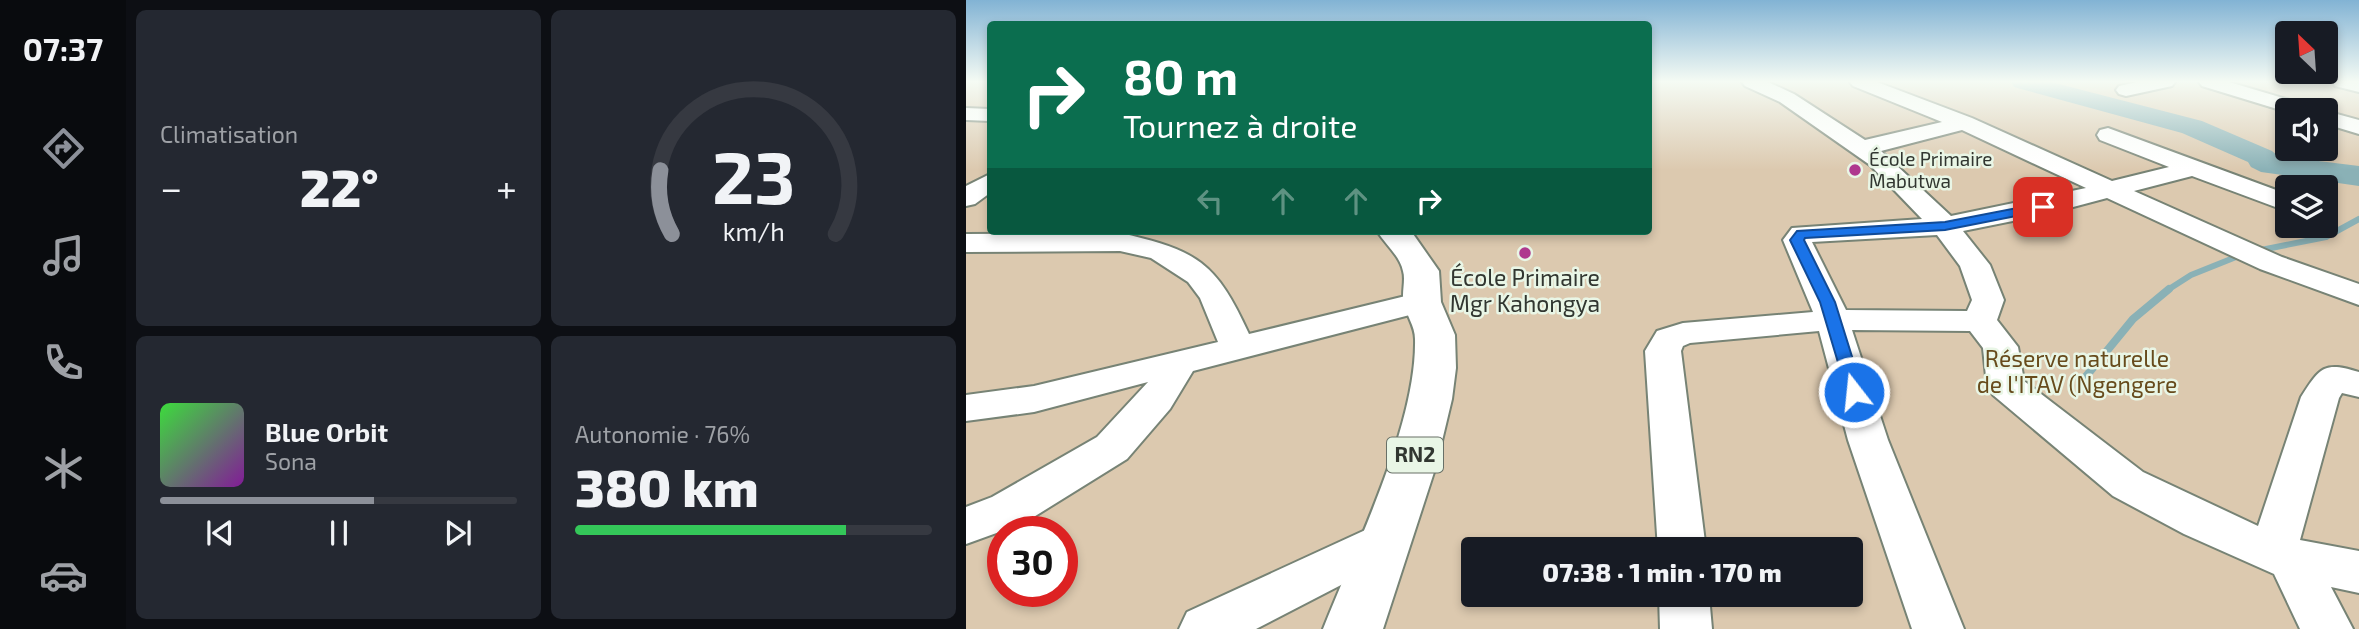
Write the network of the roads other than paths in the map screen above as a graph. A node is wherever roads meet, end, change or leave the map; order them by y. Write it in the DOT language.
graph roads {
  1 [pos="1807,111"];
  2 [pos="1934,111"];
  3 [pos="966,114"];
  4 [pos="987,115"];
  5 [pos="2338,121"];
  6 [pos="1964,123"];
  7 [pos="2359,127"];
  8 [pos="2108,135"];
  9 [pos="1863,148"];
  10 [pos="2192,168"];
  11 [pos="2111,190"];
  12 [pos="2275,199"];
  13 [pos="1945,226"];
  14 [pos="1397,235"];
  15 [pos="966,243"];
  16 [pos="2359,295"];
  17 [pos="1422,302"];
  18 [pos="1834,320"];
  19 [pos="1980,321"];
  20 [pos="1238,348"];
  21 [pos="1180,363"];
  22 [pos="2359,386"];
  23 [pos="966,408"];
  24 [pos="966,526"];
  25 [pos="1681,537"];
  26 [pos="1385,540"];
  27 [pos="2281,556"];
  28 [pos="2359,572"];
  29 [pos="1685,607"];
  30 [pos="1205,629"];
  31 [pos="1353,629"];
  32 [pos="1686,629"];
  33 [pos="1938,629"];
  34 [pos="2327,629"];
  1 -- 9 [label="street"];
  2 -- 6 [label="street"];
  3 -- 4 [label="street"];
  5 -- 7 [label="street"];
  6 -- 9 [label="street"];
  6 -- 11 [label="street"];
  8 -- 10 [label="street"];
  9 -- 13 [label="street"];
  10 -- 11 [label="street"];
  10 -- 12 [label="street"];
  11 -- 13 [label="street"];
  11 -- 16 [label="street"];
  13 -- 18 [label="street"];
  13 -- 19 [label="street"];
  14 -- 17 [label="highway, RN2"];
  15 -- 20 [label="street"];
  17 -- 20 [label="street"];
  17 -- 26 [label="highway, RN2"];
  18 -- 19 [label="street"];
  18 -- 25 [label="street"];
  18 -- 33 [label="street"];
  19 -- 27 [label="street"];
  20 -- 21 [label="street"];
  21 -- 23 [label="street"];
  21 -- 24 [label="street"];
  22 -- 27 [label="street"];
  26 -- 30 [label="street"];
  26 -- 31 [label="highway, RN2"];
  27 -- 28 [label="street"];
  27 -- 34 [label="street"];
  29 -- 32 [label="street"];
}
